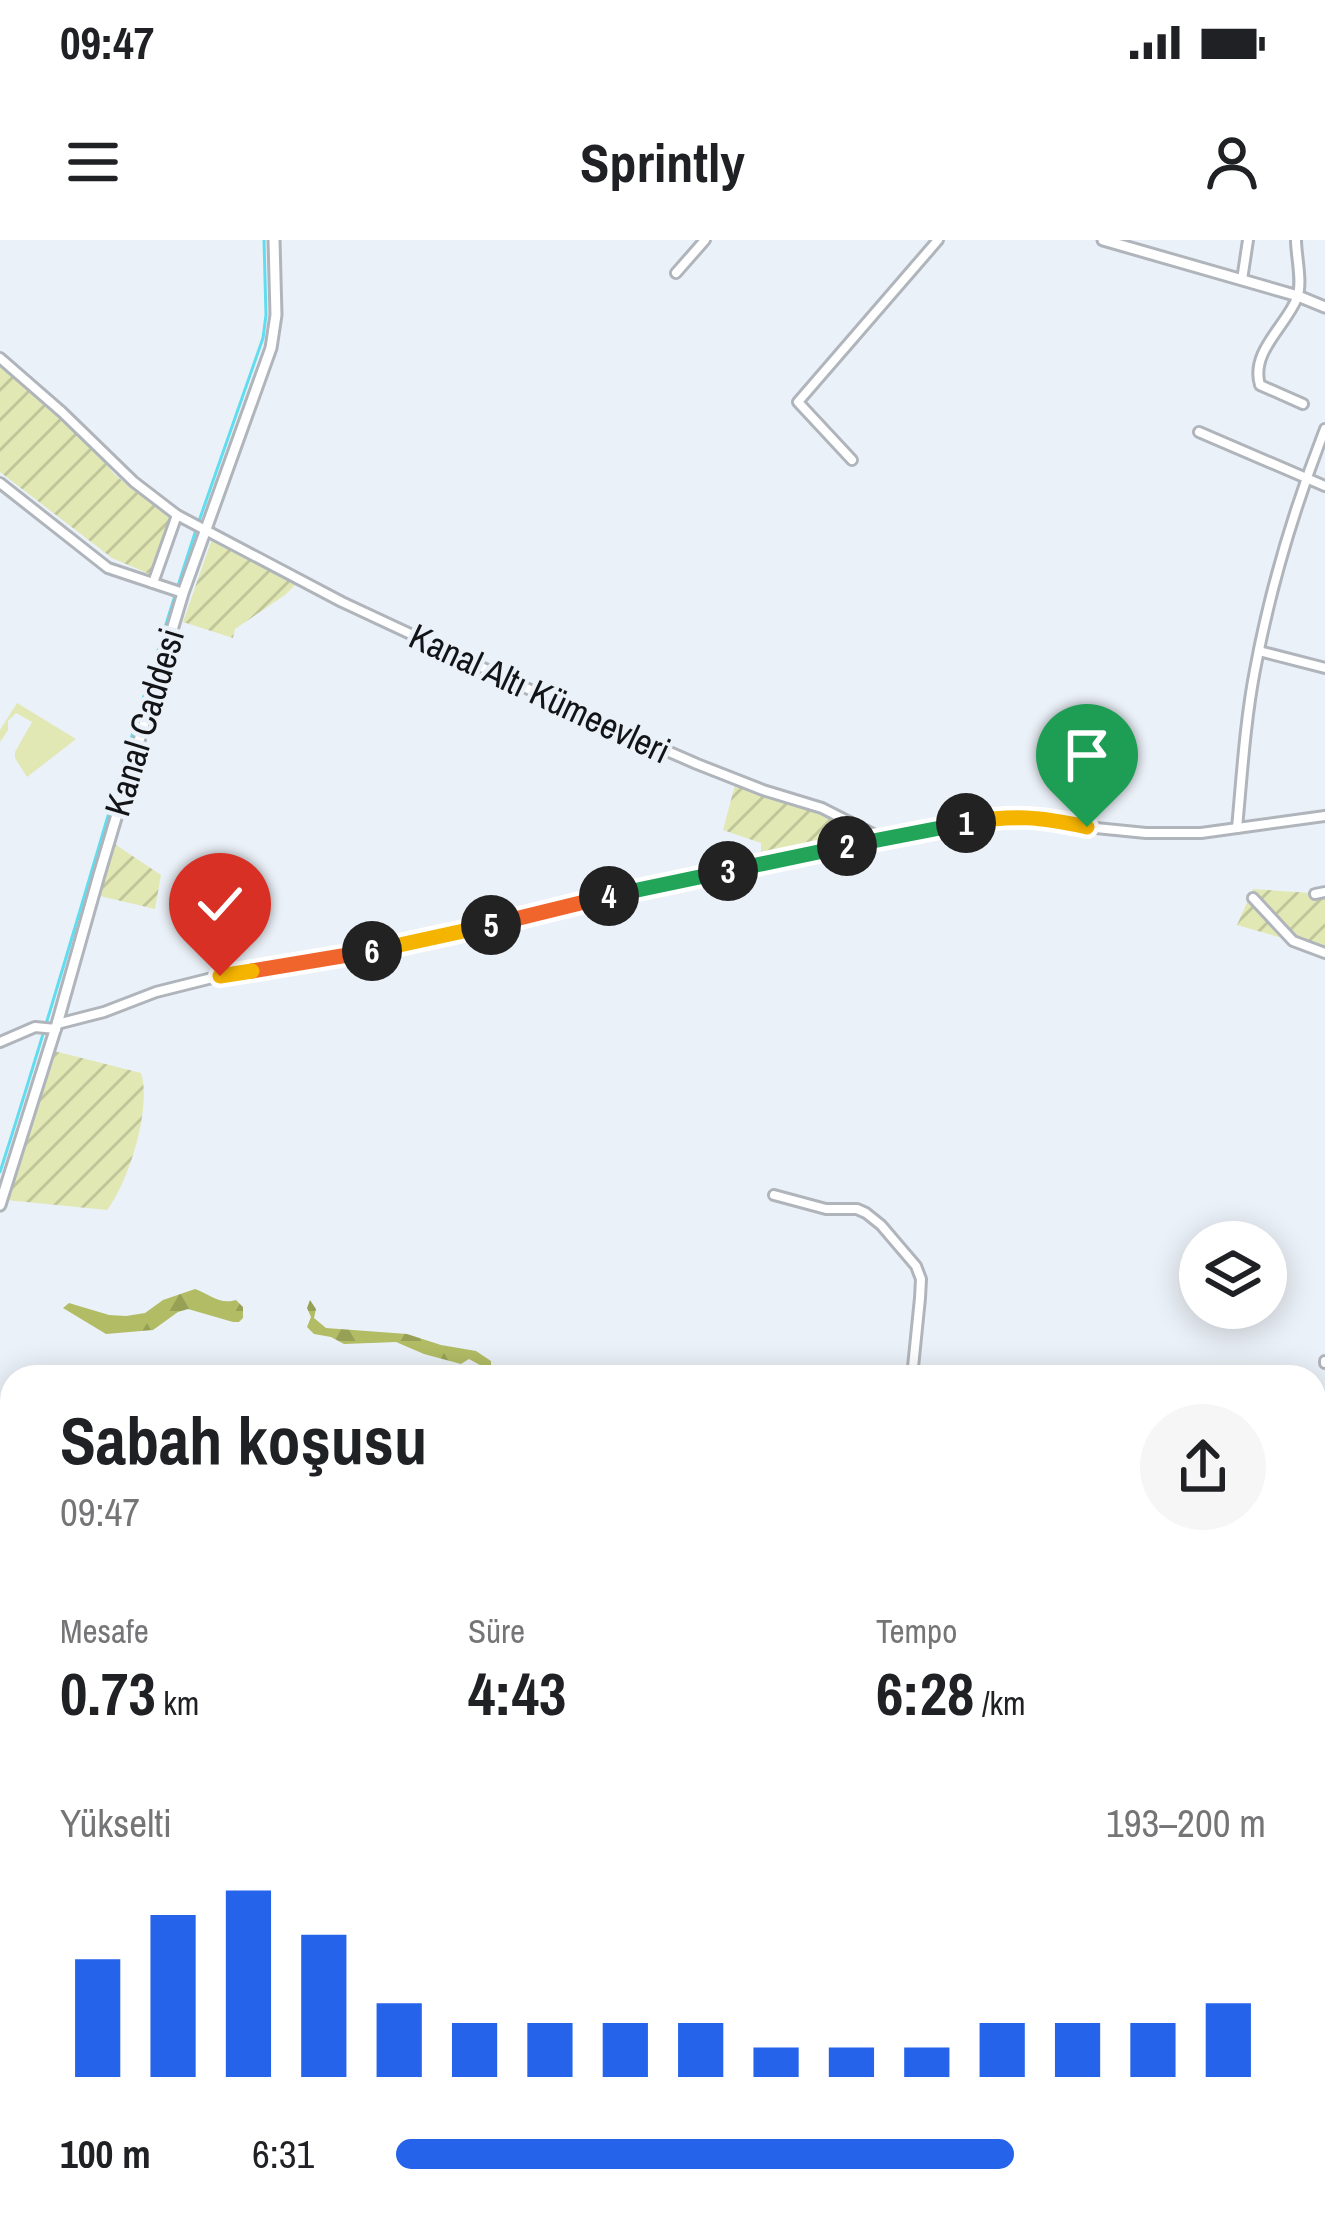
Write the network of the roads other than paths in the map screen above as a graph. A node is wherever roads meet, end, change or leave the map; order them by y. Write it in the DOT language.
graph roads {
  1 [pos="274,240"];
  2 [pos="705,240"];
  3 [pos="938,240"];
  4 [pos="1103,240"];
  5 [pos="1248,240"];
  6 [pos="1296,240"];
  7 [pos="676,273"];
  8 [pos="1242,280"];
  9 [pos="1298,296"];
  10 [pos="1325,307"];
  11 [pos="0,358"];
  12 [pos="1303,404"];
  13 [pos="1325,429"];
  14 [pos="1199,432"];
  15 [pos="852,460"];
  16 [pos="1306,477"];
  17 [pos="0,483"];
  18 [pos="1325,486"];
  19 [pos="177,515"];
  20 [pos="206,529"];
  21 [pos="155,584"];
  22 [pos="183,593"];
  23 [pos="1259,651"];
  24 [pos="1325,668"];
  25 [pos="1325,816"];
  26 [pos="1237,828"];
  27 [pos="881,838"];
  28 [pos="1253,898"];
  29 [pos="1325,953"];
  30 [pos="51,1027"];
  31 [pos="0,1042"];
  32 [pos="774,1195"];
  33 [pos="0,1205"];
  34 [pos="913,1365"];
  1 -- 20 [label="street, Kanal Caddesi"];
  2 -- 7 [label="street"];
  3 -- 15 [label="street"];
  4 -- 8 [label="street"];
  5 -- 8 [label="street"];
  6 -- 9 [label="street"];
  8 -- 9 [label="street"];
  9 -- 10 [label="street"];
  9 -- 12 [label="street"];
  11 -- 19 [label="street, Kanal Altı Kümeevleri"];
  13 -- 16 [label="street"];
  14 -- 16 [label="street"];
  16 -- 18 [label="street"];
  16 -- 23 [label="street"];
  17 -- 21 [label="street"];
  19 -- 20 [label="street, Kanal Altı Kümeevleri"];
  19 -- 21 [label="street"];
  20 -- 22 [label="street, Kanal Caddesi"];
  20 -- 27 [label="street, Kanal Altı Kümeevleri"];
  21 -- 22 [label="street"];
  22 -- 30 [label="street, Kanal Caddesi"];
  23 -- 24 [label="street"];
  23 -- 26 [label="street"];
  25 -- 26 [label="street"];
  26 -- 27 [label="street"];
  27 -- 30 [label="street"];
  28 -- 29 [label="street"];
  30 -- 31 [label="street"];
  30 -- 33 [label="street, Kanal Caddesi"];
  32 -- 34 [label="street"];
}
